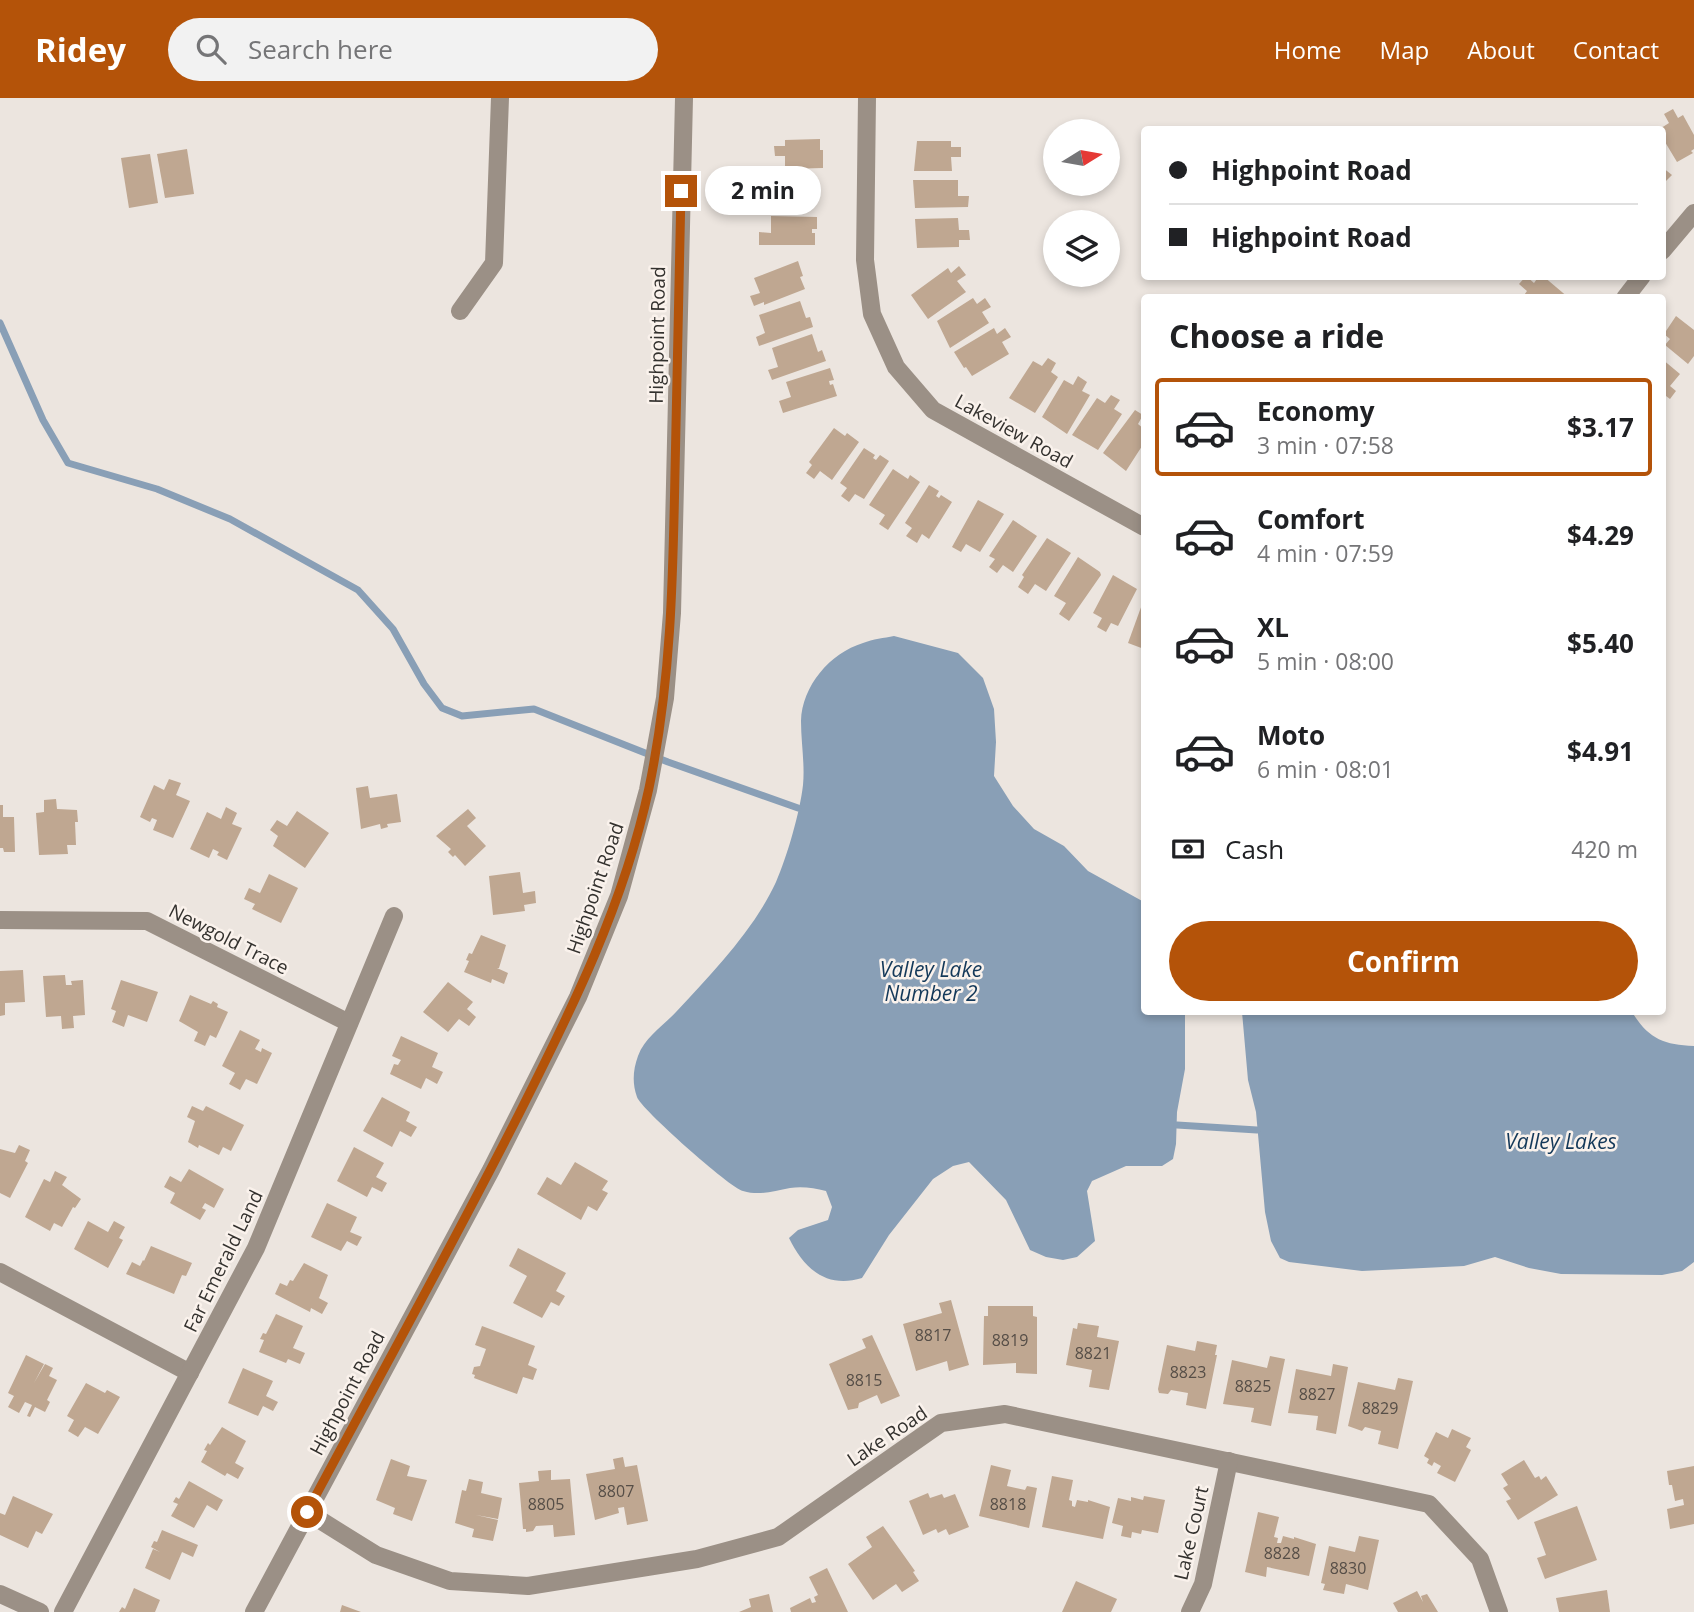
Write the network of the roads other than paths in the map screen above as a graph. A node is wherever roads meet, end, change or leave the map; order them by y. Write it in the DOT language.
graph roads {
  1 [pos="500,98"];
  2 [pos="684,98"];
  3 [pos="867,98"];
  4 [pos="1694,213"];
  5 [pos="1666,246"];
  6 [pos="1639,280"];
  7 [pos="1628,294"];
  8 [pos="460,311"];
  9 [pos="1141,525"];
  10 [pos="394,916"];
  11 [pos="0,920"];
  12 [pos="349,1023"];
  13 [pos="0,1272"];
  14 [pos="190,1373"];
  15 [pos="1229,1461"];
  16 [pos="307,1512"];
  17 [pos="0,1594"];
  18 [pos="40,1612"];
  19 [pos="63,1612"];
  20 [pos="254,1612"];
  21 [pos="1189,1612"];
  22 [pos="1499,1612"];
  1 -- 8 [label="street"];
  2 -- 16 [label="street, Highpoint Road"];
  3 -- 9 [label="street, Lakeview Road"];
  4 -- 5 [label="street"];
  6 -- 7 [label="street"];
  10 -- 12 [label="street, Far Emerald Land"];
  11 -- 12 [label="street, Newgold Trace"];
  12 -- 14 [label="street, Far Emerald Land"];
  13 -- 14 [label="street"];
  14 -- 19 [label="street, Far Emerald Land"];
  15 -- 16 [label="street, Lake Road"];
  15 -- 21 [label="street, Lake Court"];
  15 -- 22 [label="street, Lake Road"];
  16 -- 20 [label="street, Highpoint Road"];
  17 -- 18 [label="street"];
}
